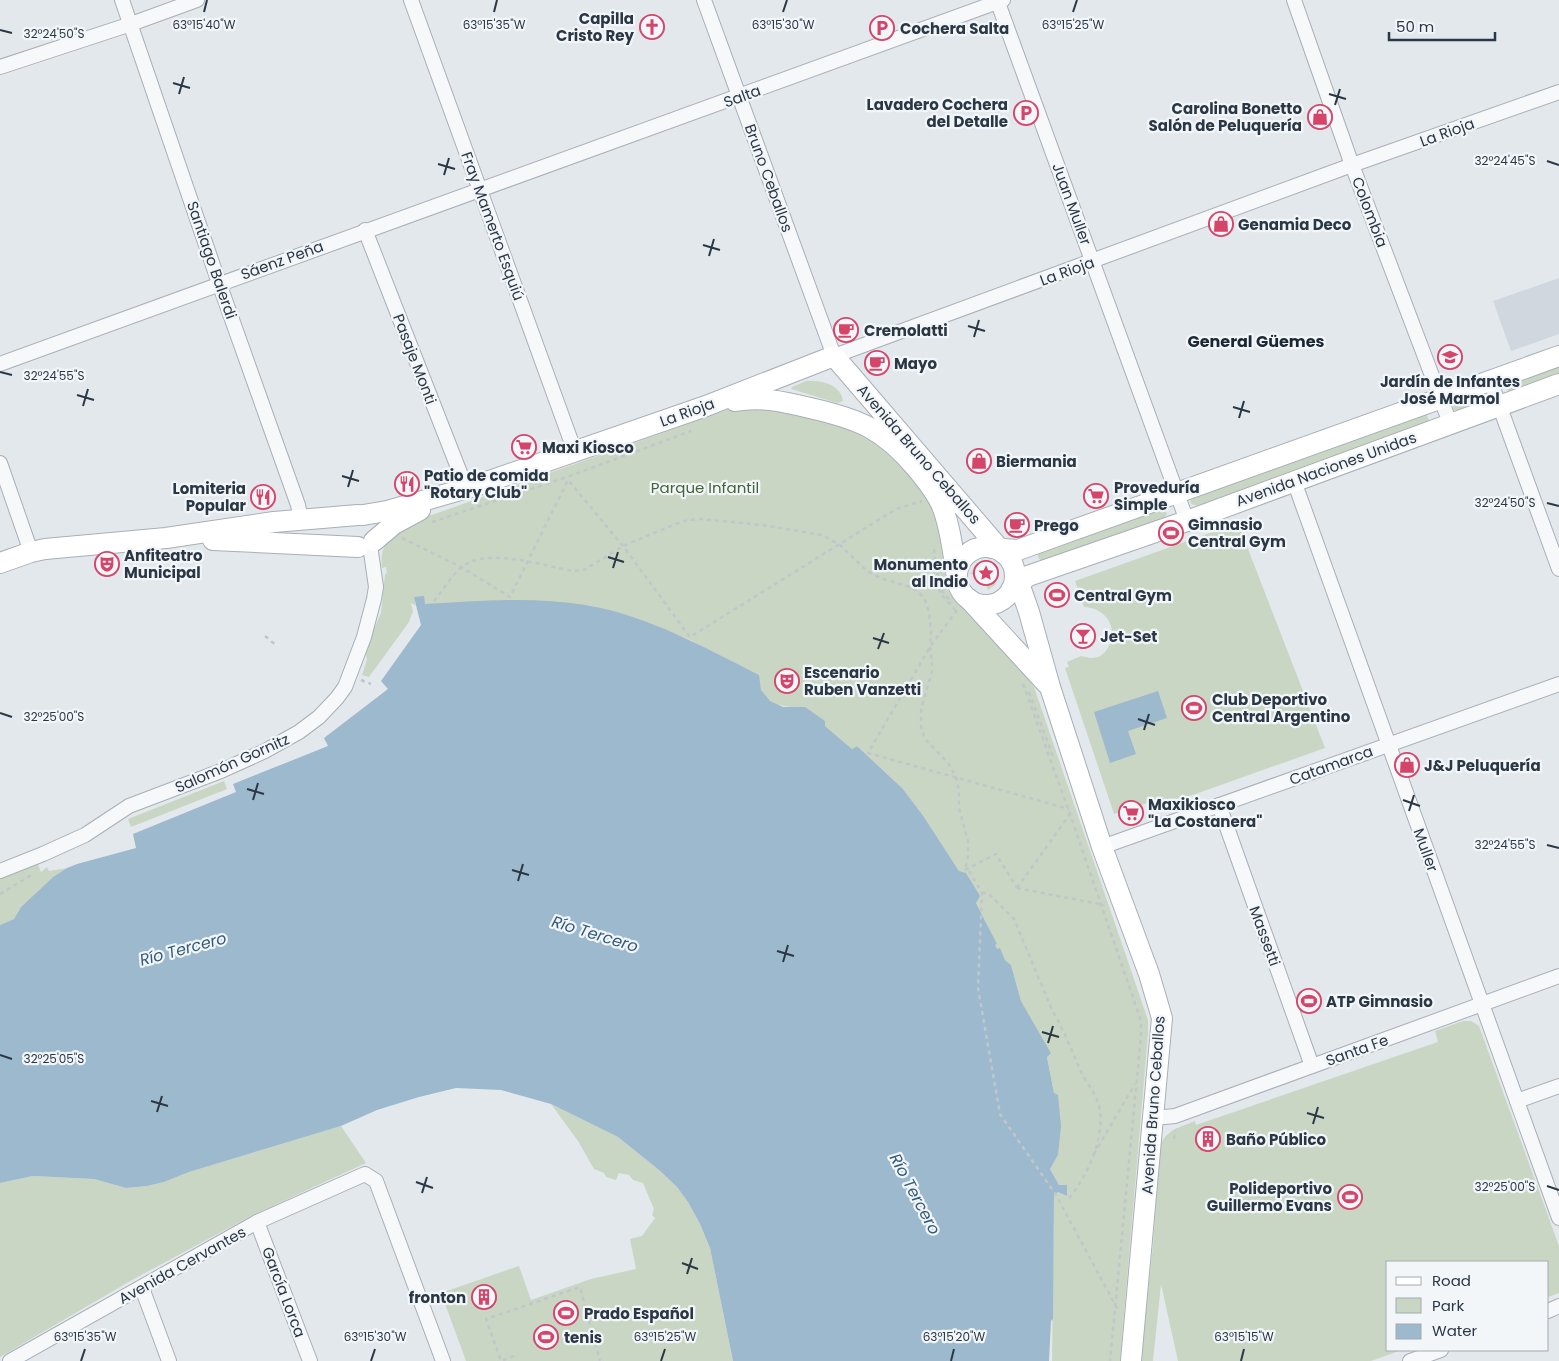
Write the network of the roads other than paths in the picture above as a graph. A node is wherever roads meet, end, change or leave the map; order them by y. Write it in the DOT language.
graph roads {
  1 [pos="122,0"];
  2 [pos="197,0"];
  3 [pos="411,0"];
  4 [pos="704,0"];
  5 [pos="1294,0"];
  6 [pos="999,1"];
  7 [pos="132,24"];
  8 [pos="0,67"];
  9 [pos="1559,92"];
  10 [pos="739,97"];
  11 [pos="1352,166"];
  12 [pos="479,189"];
  13 [pos="365,230"];
  14 [pos="1093,261"];
  15 [pos="219,283"];
  16 [pos="834,356"];
  17 [pos="1559,356"];
  18 [pos="0,364"];
  19 [pos="1490,380"];
  20 [pos="1559,384"];
  21 [pos="1440,398"];
  22 [pos="706,406"];
  23 [pos="1500,406"];
  24 [pos="1450,423"];
  25 [pos="575,452"];
  26 [pos="0,463"];
  27 [pos="1294,482"];
  28 [pos="466,488"];
  29 [pos="1176,493"];
  30 [pos="361,515"];
  31 [pos="301,519"];
  32 [pos="1187,521"];
  33 [pos="166,538"];
  34 [pos="367,544"];
  35 [pos="998,549"];
  36 [pos="32,552"];
  37 [pos="0,562"];
  38 [pos="1559,569"];
  39 [pos="957,577"];
  40 [pos="1015,582"];
  41 [pos="960,606"];
  42 [pos="1559,684"];
  43 [pos="1050,687"];
  44 [pos="1389,745"];
  45 [pos="1219,806"];
  46 [pos="1102,847"];
  47 [pos="0,871"];
  48 [pos="1559,976"];
  49 [pos="1482,1005"];
  50 [pos="1312,1066"];
  51 [pos="1559,1086"];
  52 [pos="1517,1101"];
  53 [pos="1154,1118"];
  54 [pos="1559,1218"];
  55 [pos="257,1222"];
  56 [pos="142,1288"];
  57 [pos="1438,1351"];
  58 [pos="18,1359"];
  59 [pos="169,1361"];
  60 [pos="310,1361"];
  61 [pos="444,1361"];
  62 [pos="1131,1361"];
  63 [pos="1410,1361"];
  1 -- 7 [label="street, Santiago Balerdi"];
  2 -- 7 [label="street"];
  3 -- 12 [label="street, Fray Mamerto Esquiú"];
  4 -- 10 [label="street, Bruno Ceballos"];
  5 -- 11 [label="street, Colombia"];
  6 -- 10 [label="street, Salta"];
  6 -- 14 [label="street, Juan Muller"];
  7 -- 8 [label="street"];
  7 -- 15 [label="street, Santiago Balerdi"];
  9 -- 11 [label="street, La Rioja"];
  10 -- 12 [label="street, Salta"];
  10 -- 16 [label="street, Bruno Ceballos"];
  11 -- 14 [label="street, La Rioja"];
  11 -- 21 [label="street, Colombia"];
  12 -- 13 [label="street, Sáenz Peña"];
  12 -- 25 [label="street, Fray Mamerto Esquiú"];
  13 -- 15 [label="street, Sáenz Peña"];
  13 -- 28 [label="street, Pasaje Monti"];
  14 -- 16 [label="street, La Rioja"];
  14 -- 29 [label="street, Juan Muller"];
  15 -- 18 [label="street, Sáenz Peña"];
  15 -- 31 [label="street, Santiago Balerdi"];
  16 -- 22 [label="main road, La Rioja"];
  16 -- 35 [label="main road, Avenida Bruno Ceballos"];
  17 -- 19 [label="main road, Avenida Naciones Unidas"];
  19 -- 21 [label="main road, Avenida Naciones Unidas"];
  19 -- 23 [label="street"];
  20 -- 23 [label="main road, Avenida Naciones Unidas"];
  21 -- 24 [label="street, Colombia"];
  21 -- 29 [label="main road, Avenida Naciones Unidas"];
  22 -- 25 [label="main road, La Rioja"];
  22 -- 39 [label="main road, Avenida Bruno Ceballos"];
  23 -- 24 [label="main road, Avenida Naciones Unidas"];
  23 -- 38 [label="street"];
  24 -- 27 [label="main road, Avenida Naciones Unidas"];
  25 -- 28 [label="main road, La Rioja"];
  26 -- 36 [label="street"];
  27 -- 32 [label="main road, Avenida Naciones Unidas"];
  27 -- 44 [label="street, Muller"];
  28 -- 30 [label="main road"];
  28 -- 34 [label="main road"];
  29 -- 32 [label="street, Juan Muller"];
  29 -- 35 [label="main road, Avenida Naciones Unidas"];
  30 -- 31 [label="main road"];
  30 -- 34 [label="main road"];
  30 -- 34 [label="main road"];
  31 -- 33 [label="main road"];
  32 -- 40 [label="main road, Avenida Naciones Unidas"];
  33 -- 34 [label="main road"];
  33 -- 36 [label="main road"];
  34 -- 47 [label="street, Salomón Gornitz"];
  35 -- 39 [label="main road"];
  35 -- 40 [label="main road"];
  36 -- 37 [label="main road"];
  39 -- 41 [label="main road"];
  40 -- 41 [label="main road"];
  40 -- 43 [label="main road, Avenida Bruno Ceballos"];
  41 -- 43 [label="main road, Avenida Bruno Ceballos"];
  42 -- 44 [label="street, Catamarca"];
  43 -- 46 [label="main road, Avenida Bruno Ceballos"];
  44 -- 45 [label="street, Catamarca"];
  44 -- 49 [label="street, Muller"];
  45 -- 46 [label="street, Catamarca"];
  45 -- 50 [label="street, Massetti"];
  46 -- 53 [label="main road, Avenida Bruno Ceballos"];
  48 -- 49 [label="street, Santa Fe"];
  49 -- 50 [label="street, Santa Fe"];
  49 -- 52 [label="street, Muller"];
  50 -- 53 [label="street, Santa Fe"];
  51 -- 52 [label="street"];
  52 -- 54 [label="street, Muller"];
  53 -- 62 [label="main road, Avenida Bruno Ceballos"];
  55 -- 56 [label="street, Avenida Cervantes"];
  55 -- 60 [label="street, García Lorca"];
  55 -- 61 [label="street, Avenida Cervantes"];
  56 -- 58 [label="street, Avenida Cervantes"];
  56 -- 59 [label="street"];
  57 -- 63 [label="street"];
}
